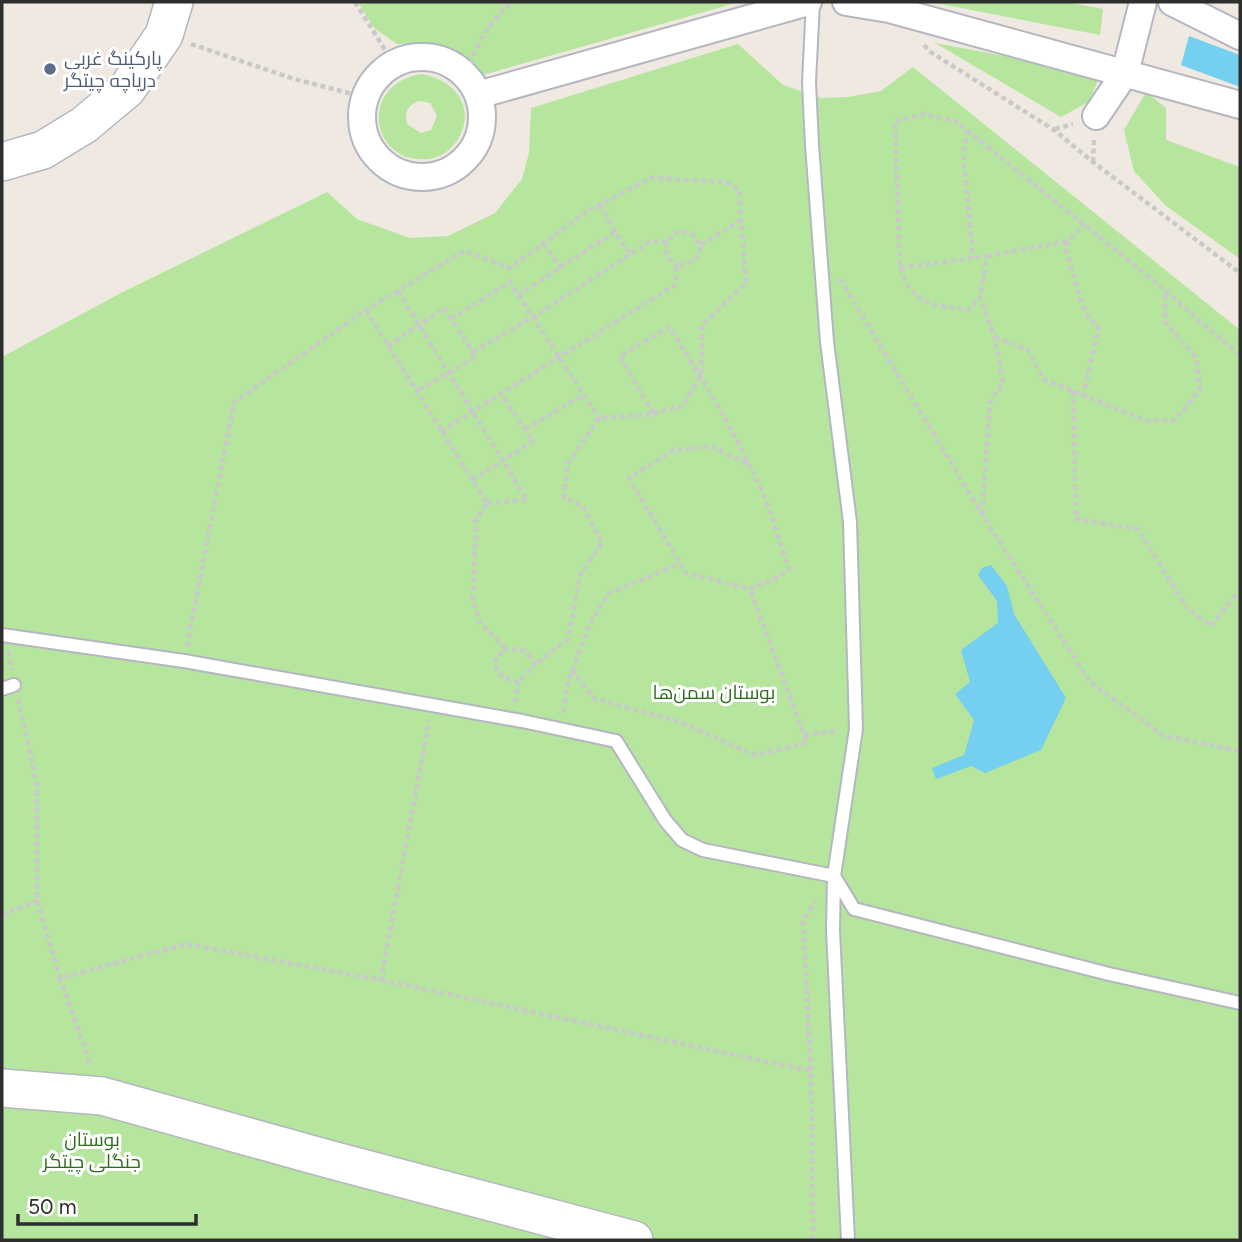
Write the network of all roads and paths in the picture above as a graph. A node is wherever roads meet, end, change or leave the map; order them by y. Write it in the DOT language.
graph roads {
  1 [pos="355,2"];
  2 [pos="511,2"];
  3 [pos="810,2"];
  4 [pos="846,2"];
  5 [pos="1143,2"];
  6 [pos="1172,2"];
  7 [pos="169,18"];
  8 [pos="1240,36"];
  9 [pos="921,42"];
  10 [pos="394,64"];
  11 [pos="1125,73"];
  12 [pos="472,86"];
  13 [pos="364,97"];
  14 [pos="1240,105"];
  15 [pos="1096,116"];
  16 [pos="968,130"];
  17 [pos="2,162"];
  18 [pos="600,205"];
  19 [pos="742,220"];
  20 [pos="1084,224"];
  21 [pos="615,232"];
  22 [pos="1068,241"];
  23 [pos="666,242"];
  24 [pos="543,244"];
  25 [pos="701,245"];
  26 [pos="820,246"];
  27 [pos="630,254"];
  28 [pos="987,256"];
  29 [pos="973,258"];
  30 [pos="677,266"];
  31 [pos="561,267"];
  32 [pos="900,268"];
  33 [pos="1240,273"];
  34 [pos="1165,290"];
  35 [pos="398,291"];
  36 [pos="518,295"];
  37 [pos="980,298"];
  38 [pos="366,310"];
  39 [pos="533,317"];
  40 [pos="451,319"];
  41 [pos="418,324"];
  42 [pos="995,337"];
  43 [pos="388,346"];
  44 [pos="473,352"];
  45 [pos="1240,355"];
  46 [pos="559,357"];
  47 [pos="449,373"];
  48 [pos="701,374"];
  49 [pos="416,391"];
  50 [pos="1073,391"];
  51 [pos="501,393"];
  52 [pos="584,395"];
  53 [pos="1083,395"];
  54 [pos="472,412"];
  55 [pos="653,413"];
  56 [pos="599,418"];
  57 [pos="525,429"];
  58 [pos="442,431"];
  59 [pos="502,460"];
  60 [pos="748,464"];
  61 [pos="472,480"];
  62 [pos="486,503"];
  63 [pos="982,514"];
  64 [pos="680,564"];
  65 [pos="750,589"];
  66 [pos="1240,589"];
  67 [pos="4,635"];
  68 [pos="504,648"];
  69 [pos="184,661"];
  70 [pos="535,665"];
  71 [pos="572,670"];
  72 [pos="8,687"];
  73 [pos="431,706"];
  74 [pos="560,729"];
  75 [pos="856,729"];
  76 [pos="804,735"];
  77 [pos="1240,751"];
  78 [pos="834,876"];
  79 [pos="37,901"];
  80 [pos="2,915"];
  81 [pos="60,978"];
  82 [pos="381,980"];
  83 [pos="1240,1003"];
  84 [pos="811,1071"];
  85 [pos="2,1088"];
  86 [pos="102,1096"];
  87 [pos="634,1240"];
  88 [pos="813,1240"];
  89 [pos="848,1240"];
  1 -- 10 [label="path"];
  2 -- 12 [label="path"];
  3 -- 12 [label="street"];
  3 -- 26 [label="lane"];
  4 -- 11 [label="street"];
  5 -- 11 [label="street"];
  6 -- 8 [label="street"];
  7 -- 13 [label="path"];
  7 -- 17 [label="street"];
  9 -- 33 [label="path"];
  10 -- 12 [label="street"];
  10 -- 13 [label="street"];
  11 -- 14 [label="street"];
  11 -- 15 [label="street"];
  12 -- 13 [label="street"];
  16 -- 20 [label="path"];
  16 -- 29 [label="path"];
  16 -- 32 [label="path"];
  18 -- 19 [label="path"];
  18 -- 21 [label="path"];
  18 -- 24 [label="path"];
  19 -- 25 [label="path"];
  19 -- 48 [label="path"];
  20 -- 22 [label="path"];
  20 -- 34 [label="path"];
  21 -- 27 [label="path"];
  21 -- 31 [label="path"];
  22 -- 28 [label="path"];
  22 -- 53 [label="path"];
  23 -- 25 [label="path"];
  23 -- 27 [label="path"];
  23 -- 30 [label="path"];
  24 -- 31 [label="path"];
  24 -- 35 [label="path"];
  25 -- 30 [label="path"];
  26 -- 63 [label="path"];
  26 -- 75 [label="lane"];
  27 -- 39 [label="path"];
  28 -- 29 [label="path"];
  28 -- 37 [label="path"];
  29 -- 32 [label="path"];
  30 -- 46 [label="path"];
  31 -- 36 [label="path"];
  32 -- 37 [label="path"];
  34 -- 45 [label="path"];
  34 -- 53 [label="path"];
  35 -- 38 [label="path"];
  35 -- 41 [label="path"];
  36 -- 39 [label="path"];
  36 -- 40 [label="path"];
  37 -- 42 [label="path"];
  38 -- 43 [label="path"];
  38 -- 69 [label="path"];
  39 -- 44 [label="path"];
  39 -- 46 [label="path"];
  40 -- 41 [label="path"];
  40 -- 44 [label="path"];
  41 -- 43 [label="path"];
  41 -- 47 [label="path"];
  42 -- 50 [label="path"];
  42 -- 63 [label="path"];
  43 -- 49 [label="path"];
  44 -- 47 [label="path"];
  46 -- 51 [label="path"];
  46 -- 52 [label="path"];
  47 -- 49 [label="path"];
  47 -- 54 [label="path"];
  48 -- 55 [label="path"];
  48 -- 55 [label="path"];
  48 -- 60 [label="path"];
  49 -- 58 [label="path"];
  50 -- 53 [label="path"];
  50 -- 66 [label="path"];
  51 -- 54 [label="path"];
  51 -- 57 [label="path"];
  52 -- 56 [label="path"];
  52 -- 57 [label="path"];
  54 -- 58 [label="path"];
  54 -- 59 [label="path"];
  55 -- 56 [label="path"];
  56 -- 70 [label="path"];
  57 -- 59 [label="path"];
  58 -- 61 [label="path"];
  59 -- 61 [label="path"];
  59 -- 62 [label="path"];
  60 -- 64 [label="path"];
  60 -- 65 [label="path"];
  61 -- 62 [label="path"];
  62 -- 68 [label="path"];
  63 -- 77 [label="path"];
  64 -- 65 [label="path"];
  64 -- 71 [label="path"];
  65 -- 76 [label="path"];
  67 -- 69 [label="lane"];
  67 -- 72 [label="path"];
  68 -- 70 [label="path"];
  68 -- 70 [label="path"];
  69 -- 73 [label="lane"];
  71 -- 74 [label="path"];
  71 -- 76 [label="path"];
  72 -- 79 [label="path"];
  73 -- 74 [label="lane"];
  73 -- 82 [label="path"];
  74 -- 78 [label="lane"];
  75 -- 76 [label="path"];
  75 -- 78 [label="lane"];
  78 -- 83 [label="lane"];
  78 -- 84 [label="path"];
  78 -- 89 [label="lane"];
  79 -- 80 [label="path"];
  79 -- 81 [label="path"];
  81 -- 82 [label="path"];
  81 -- 86 [label="path"];
  82 -- 84 [label="path"];
  84 -- 88 [label="path"];
  85 -- 86 [label="street"];
  86 -- 87 [label="street"];
}
